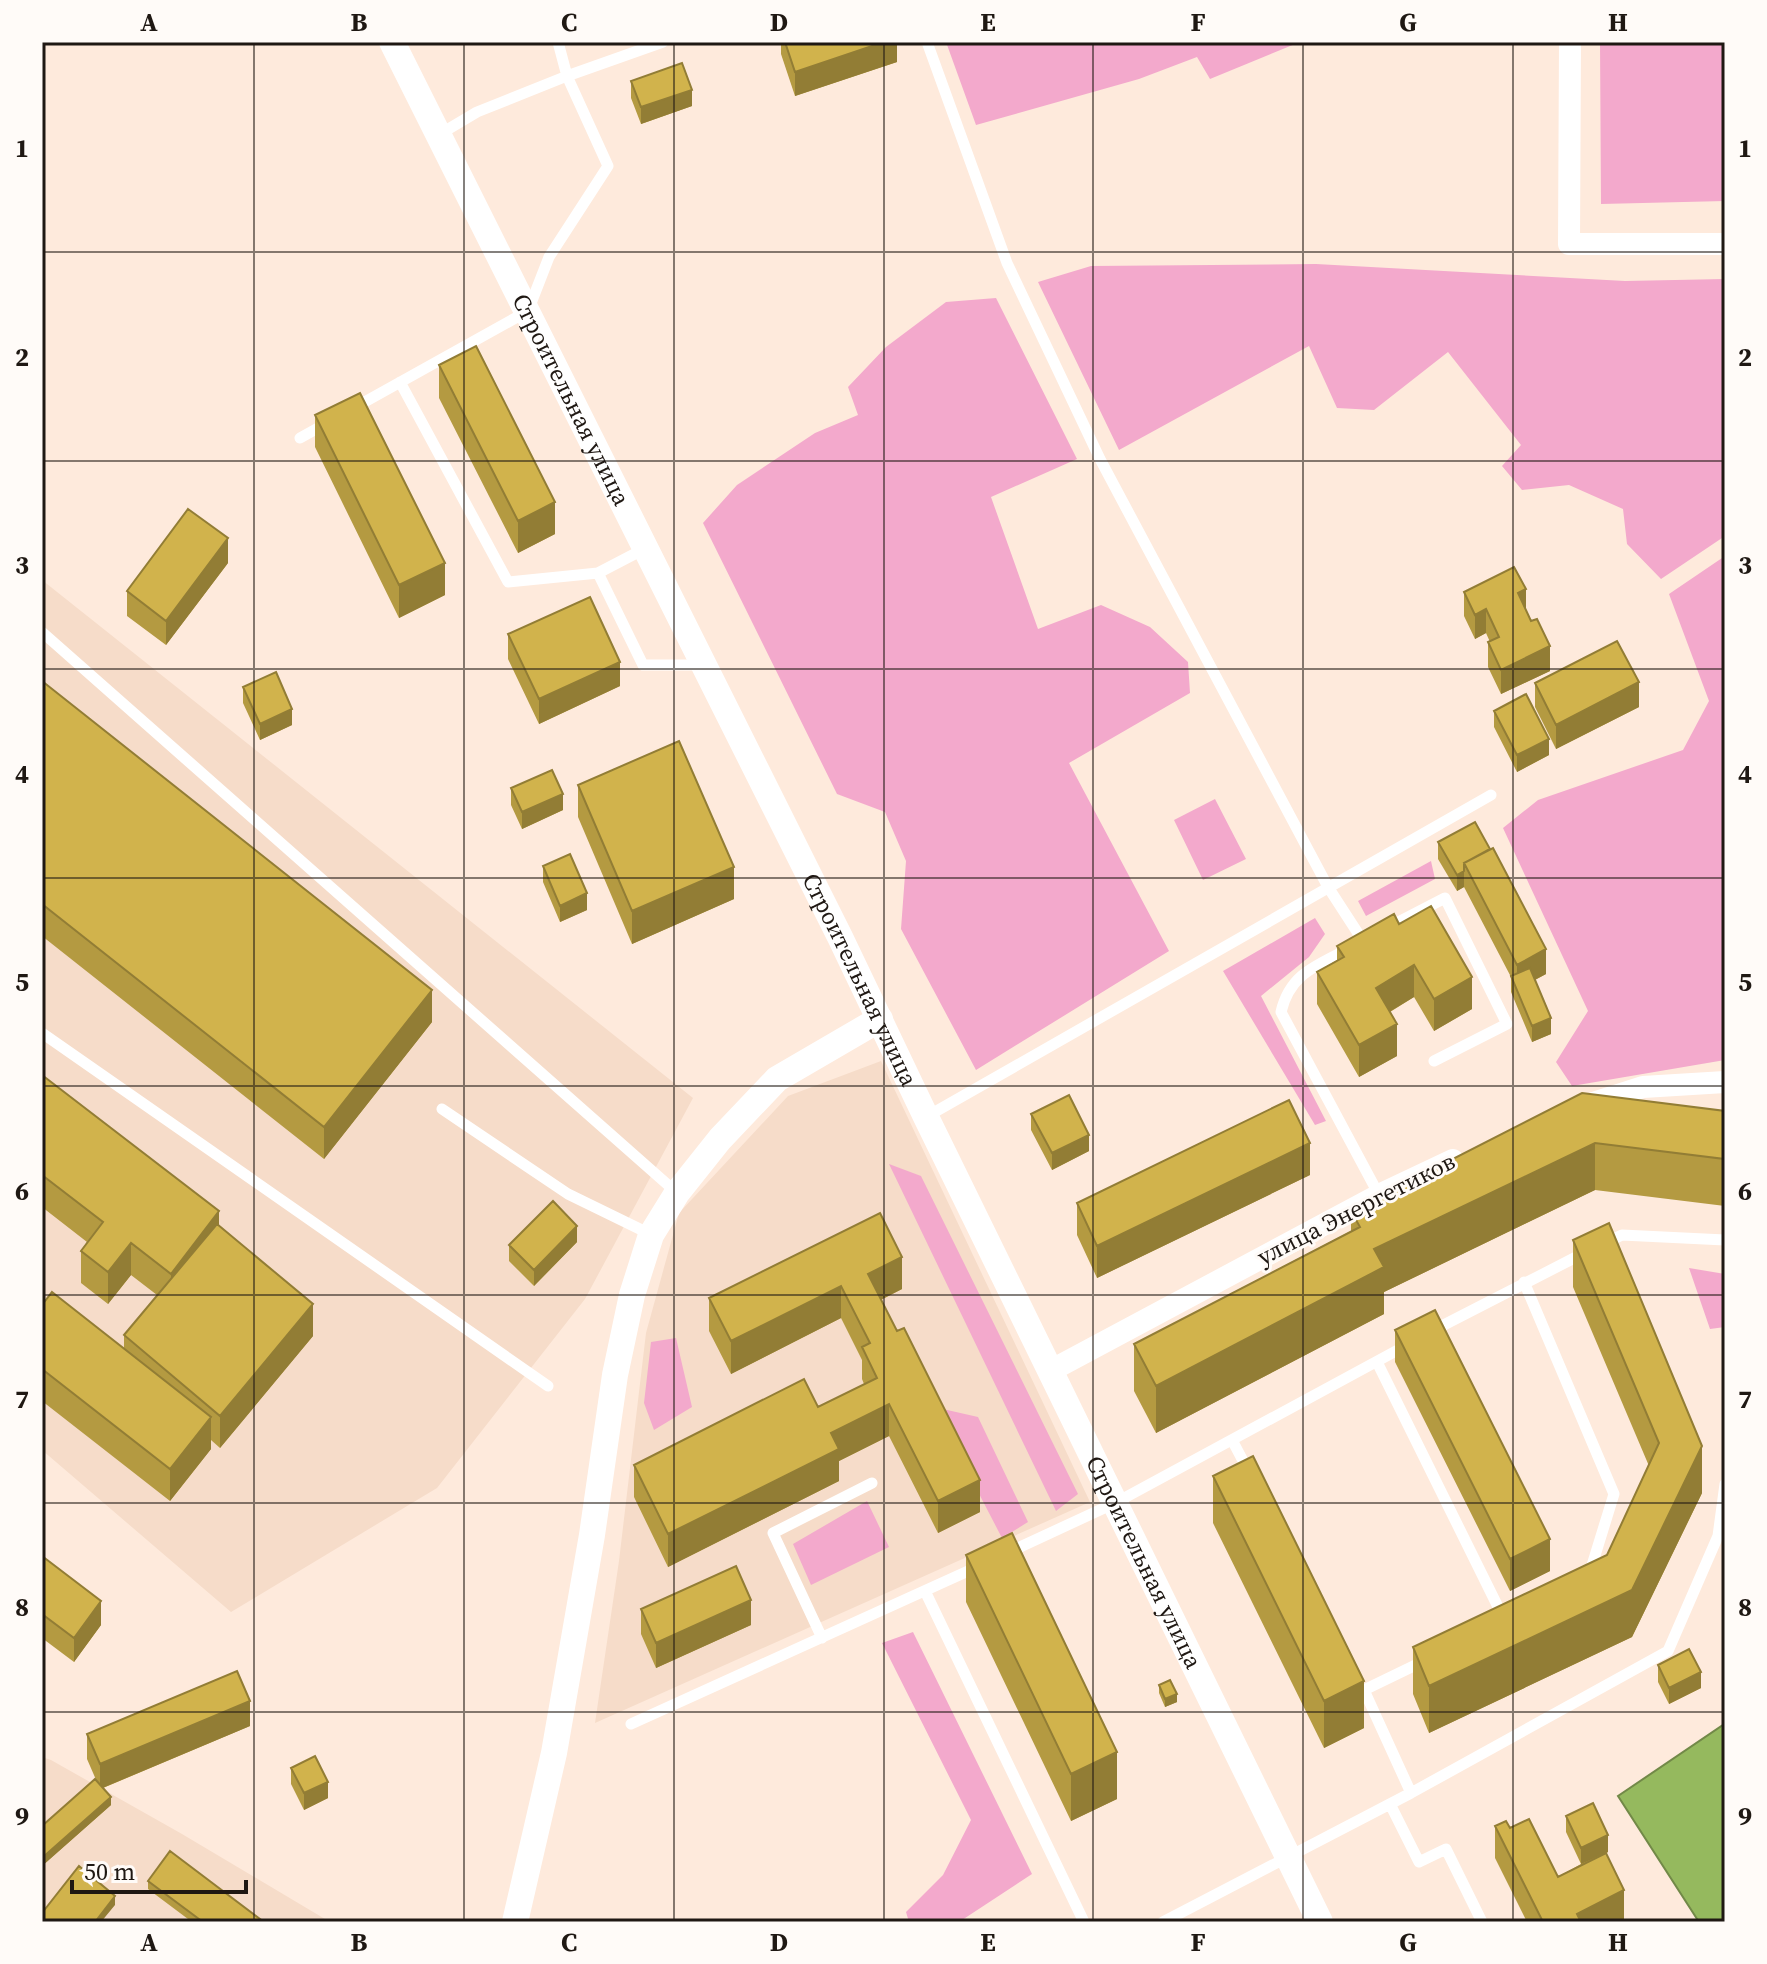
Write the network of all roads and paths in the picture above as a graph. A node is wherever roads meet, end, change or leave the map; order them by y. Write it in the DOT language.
graph roads {
  1 [pos="392,42"];
  2 [pos="558,42"];
  3 [pos="663,42"];
  4 [pos="927,42"];
  5 [pos="1570,42"];
  6 [pos="567,76"];
  7 [pos="440,134"];
  8 [pos="1725,244"];
  9 [pos="528,311"];
  10 [pos="400,382"];
  11 [pos="300,438"];
  12 [pos="647,547"];
  13 [pos="598,573"];
  14 [pos="42,632"];
  15 [pos="702,665"];
  16 [pos="1491,795"];
  17 [pos="1328,887"];
  18 [pos="1363,941"];
  19 [pos="880,1019"];
  20 [pos="42,1033"];
  21 [pos="1434,1061"];
  22 [pos="1725,1082"];
  23 [pos="442,1109"];
  24 [pos="1559,1114"];
  25 [pos="926,1117"];
  26 [pos="1475,1149"];
  27 [pos="677,1193"];
  28 [pos="1379,1195"];
  29 [pos="651,1235"];
  30 [pos="1725,1240"];
  31 [pos="1524,1282"];
  32 [pos="1377,1362"];
  33 [pos="1050,1371"];
  34 [pos="548,1386"];
  35 [pos="1232,1440"];
  36 [pos="1254,1482"];
  37 [pos="872,1483"];
  38 [pos="1725,1484"];
  39 [pos="1115,1503"];
  40 [pos="1574,1586"];
  41 [pos="925,1591"];
  42 [pos="1519,1613"];
  43 [pos="1505,1620"];
  44 [pos="1491,1627"];
  45 [pos="822,1638"];
  46 [pos="1435,1655"];
  47 [pos="1357,1677"];
  48 [pos="1364,1690"];
  49 [pos="631,1724"];
  50 [pos="1411,1793"];
  51 [pos="1390,1804"];
  52 [pos="1289,1858"];
  53 [pos="515,1922"];
  54 [pos="1084,1922"];
  55 [pos="1163,1922"];
  56 [pos="1320,1922"];
  57 [pos="1482,1922"];
  1 -- 7 [label="street, Строительная улица"];
  2 -- 6 [label="lane"];
  3 -- 6 [label="lane"];
  4 -- 17 [label="lane"];
  5 -- 8 [label="street"];
  6 -- 7 [label="lane"];
  6 -- 9 [label="lane"];
  7 -- 9 [label="street, Строительная улица"];
  9 -- 10 [label="lane"];
  9 -- 12 [label="street, Строительная улица"];
  10 -- 11 [label="lane"];
  10 -- 13 [label="lane"];
  12 -- 13 [label="lane"];
  12 -- 15 [label="street, Строительная улица"];
  13 -- 15 [label="lane"];
  14 -- 27 [label="lane"];
  15 -- 19 [label="street, Строительная улица"];
  16 -- 17 [label="lane"];
  17 -- 18 [label="lane"];
  17 -- 25 [label="lane"];
  18 -- 21 [label="lane"];
  18 -- 28 [label="lane"];
  19 -- 25 [label="street, Строительная улица"];
  19 -- 27 [label="street"];
  20 -- 34 [label="lane"];
  22 -- 24 [label="street"];
  23 -- 29 [label="lane"];
  25 -- 33 [label="street, Строительная улица"];
  26 -- 28 [label="street, улица Энергетиков"];
  27 -- 29 [label="street"];
  28 -- 33 [label="street, улица Энергетиков"];
  29 -- 53 [label="street"];
  30 -- 31 [label="lane"];
  31 -- 32 [label="lane"];
  31 -- 40 [label="lane"];
  32 -- 35 [label="lane"];
  32 -- 43 [label="lane"];
  33 -- 39 [label="street, Строительная улица"];
  35 -- 36 [label="lane"];
  35 -- 39 [label="lane"];
  37 -- 45 [label="lane"];
  38 -- 50 [label="lane"];
  39 -- 41 [label="lane"];
  39 -- 52 [label="street, Строительная улица"];
  41 -- 45 [label="lane"];
  41 -- 54 [label="lane"];
  42 -- 43 [label="lane"];
  43 -- 44 [label="lane"];
  45 -- 49 [label="lane"];
  46 -- 48 [label="lane"];
  47 -- 48 [label="lane"];
  48 -- 50 [label="lane"];
  50 -- 51 [label="lane"];
  51 -- 52 [label="lane"];
  51 -- 57 [label="lane"];
  52 -- 55 [label="lane"];
  52 -- 56 [label="street, Строительная улица"];
}
